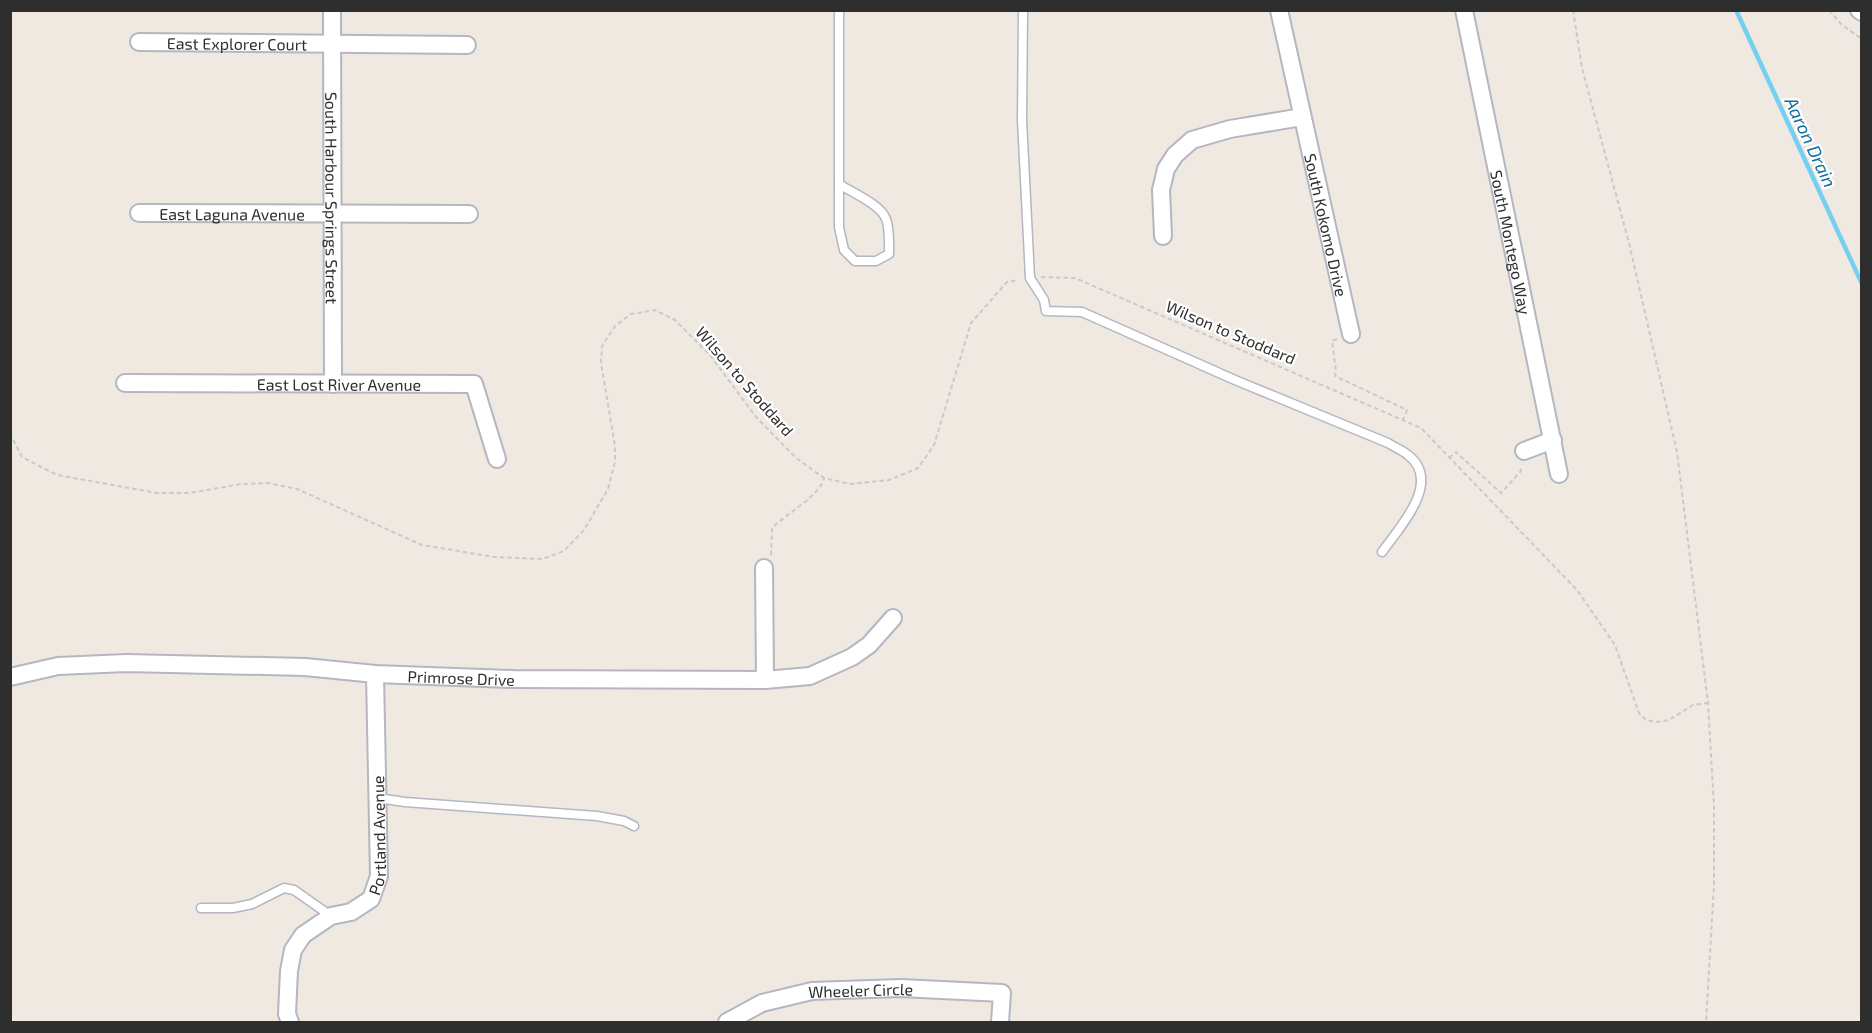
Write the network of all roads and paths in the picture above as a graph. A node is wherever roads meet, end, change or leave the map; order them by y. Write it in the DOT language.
graph roads {
  1 [pos="333,10"];
  2 [pos="839,10"];
  3 [pos="1023,10"];
  4 [pos="1279,10"];
  5 [pos="1464,10"];
  6 [pos="1573,10"];
  7 [pos="1829,10"];
  8 [pos="1862,39"];
  9 [pos="139,42"];
  10 [pos="332,44"];
  11 [pos="467,45"];
  12 [pos="1302,117"];
  13 [pos="839,184"];
  14 [pos="139,213"];
  15 [pos="333,214"];
  16 [pos="469,214"];
  17 [pos="1163,236"];
  18 [pos="1030,278"];
  19 [pos="1351,334"];
  20 [pos="125,383"];
  21 [pos="333,384"];
  22 [pos="1403,420"];
  23 [pos="10,432"];
  24 [pos="1553,440"];
  25 [pos="1524,451"];
  26 [pos="1449,458"];
  27 [pos="497,459"];
  28 [pos="1559,474"];
  29 [pos="824,478"];
  30 [pos="1382,552"];
  31 [pos="764,568"];
  32 [pos="893,618"];
  33 [pos="375,674"];
  34 [pos="10,677"];
  35 [pos="765,680"];
  36 [pos="1708,703"];
  37 [pos="378,798"];
  38 [pos="634,826"];
  39 [pos="201,908"];
  40 [pos="331,916"];
  41 [pos="290,1023"];
  42 [pos="727,1023"];
  43 [pos="1000,1023"];
  44 [pos="1706,1023"];
  1 -- 10 [label="street, South Harbour Springs Street"];
  2 -- 13 [label="lane"];
  3 -- 18 [label="lane"];
  4 -- 12 [label="street, South Kokomo Drive"];
  5 -- 24 [label="street, South Montego Way"];
  6 -- 36 [label="path"];
  7 -- 8 [label="path"];
  9 -- 10 [label="street, East Explorer Court"];
  10 -- 11 [label="street, East Explorer Court"];
  10 -- 15 [label="street, South Harbour Springs Street"];
  12 -- 17 [label="street"];
  12 -- 19 [label="street, South Kokomo Drive"];
  13 -- 13 [label="lane"];
  14 -- 15 [label="street, East Laguna Avenue"];
  15 -- 16 [label="street, East Laguna Avenue"];
  15 -- 21 [label="street, South Harbour Springs Street"];
  18 -- 22 [label="path, Wilson to Stoddard"];
  18 -- 29 [label="path, Wilson to Stoddard"];
  18 -- 30 [label="lane"];
  19 -- 22 [label="path"];
  20 -- 21 [label="street, East Lost River Avenue"];
  21 -- 27 [label="street, East Lost River Avenue"];
  22 -- 26 [label="path, Wilson to Stoddard"];
  23 -- 29 [label="path, Wilson to Stoddard"];
  24 -- 25 [label="street"];
  24 -- 28 [label="street, South Montego Way"];
  25 -- 26 [label="path"];
  26 -- 36 [label="path, Wilson to Stoddard"];
  29 -- 31 [label="path"];
  31 -- 35 [label="street"];
  32 -- 35 [label="street, Primrose Drive"];
  33 -- 34 [label="street, Primrose Drive"];
  33 -- 35 [label="street, Primrose Drive"];
  33 -- 37 [label="street, Portland Avenue"];
  36 -- 44 [label="path"];
  37 -- 38 [label="lane"];
  37 -- 40 [label="street, Portland Avenue"];
  39 -- 40 [label="lane"];
  40 -- 41 [label="street, Portland Avenue"];
  42 -- 43 [label="street, Wheeler Circle"];
}
